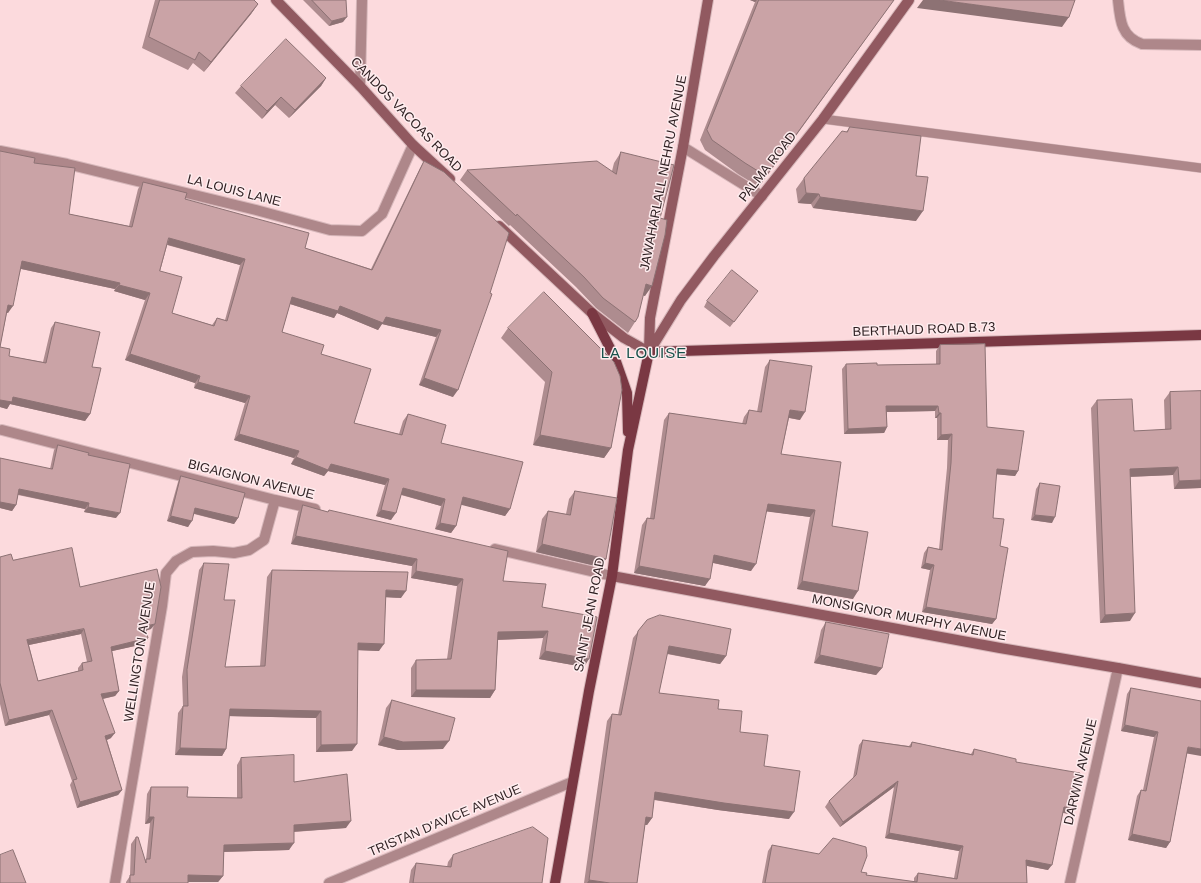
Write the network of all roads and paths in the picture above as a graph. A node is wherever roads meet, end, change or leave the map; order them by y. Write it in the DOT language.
graph roads {
  1 [pos="276,0"];
  2 [pos="362,0"];
  3 [pos="708,0"];
  4 [pos="909,0"];
  5 [pos="1118,0"];
  6 [pos="1201,45"];
  7 [pos="360,86"];
  8 [pos="823,119"];
  9 [pos="413,145"];
  10 [pos="683,147"];
  11 [pos="0,151"];
  12 [pos="1201,168"];
  13 [pos="459,188"];
  14 [pos="762,196"];
  15 [pos="493,220"];
  16 [pos="592,313"];
  17 [pos="1201,335"];
  18 [pos="648,352"];
  19 [pos="2,430"];
  20 [pos="628,450"];
  21 [pos="275,500"];
  22 [pos="321,510"];
  23 [pos="482,546"];
  24 [pos="612,576"];
  25 [pos="1118,668"];
  26 [pos="1201,683"];
  27 [pos="572,782"];
  28 [pos="115,883"];
  29 [pos="329,883"];
  30 [pos="555,883"];
  31 [pos="1070,883"];
  1 -- 7 [label="street, CANDOS VACOAS ROAD"];
  2 -- 7 [label="street"];
  3 -- 10 [label="street, JAWAHARLALL NEHRU AVENUE"];
  4 -- 8 [label="street, PALMA ROAD"];
  5 -- 6 [label="street"];
  7 -- 9 [label="street, CANDOS VACOAS ROAD"];
  8 -- 12 [label="lane"];
  8 -- 14 [label="street, PALMA ROAD"];
  9 -- 11 [label="street, LA LOUIS LANE"];
  9 -- 13 [label="street, CANDOS VACOAS ROAD"];
  10 -- 14 [label="street"];
  10 -- 18 [label="street, JAWAHARLALL NEHRU AVENUE"];
  14 -- 18 [label="street, PALMA ROAD"];
  15 -- 16 [label="street"];
  16 -- 18 [label="street"];
  16 -- 20 [label="main road"];
  17 -- 18 [label="main road, BERTHAUD ROAD B.73"];
  18 -- 20 [label="main road, SAINT JEAN ROAD"];
  19 -- 21 [label="street, BIGAIGNON AVENUE"];
  20 -- 24 [label="main road, SAINT JEAN ROAD"];
  21 -- 22 [label="street, BIGAIGNON AVENUE"];
  21 -- 28 [label="street, WELLINGTON AVENUE"];
  23 -- 24 [label="street"];
  24 -- 25 [label="street, MONSIGNOR MURPHY AVENUE"];
  24 -- 27 [label="main road, SAINT JEAN ROAD"];
  25 -- 26 [label="street, MONSIGNOR MURPHY AVENUE"];
  25 -- 31 [label="street, DARWIN AVENUE"];
  27 -- 29 [label="street, TRISTAN D'AVICE AVENUE"];
  27 -- 30 [label="main road, SAINT JEAN ROAD"];
}
